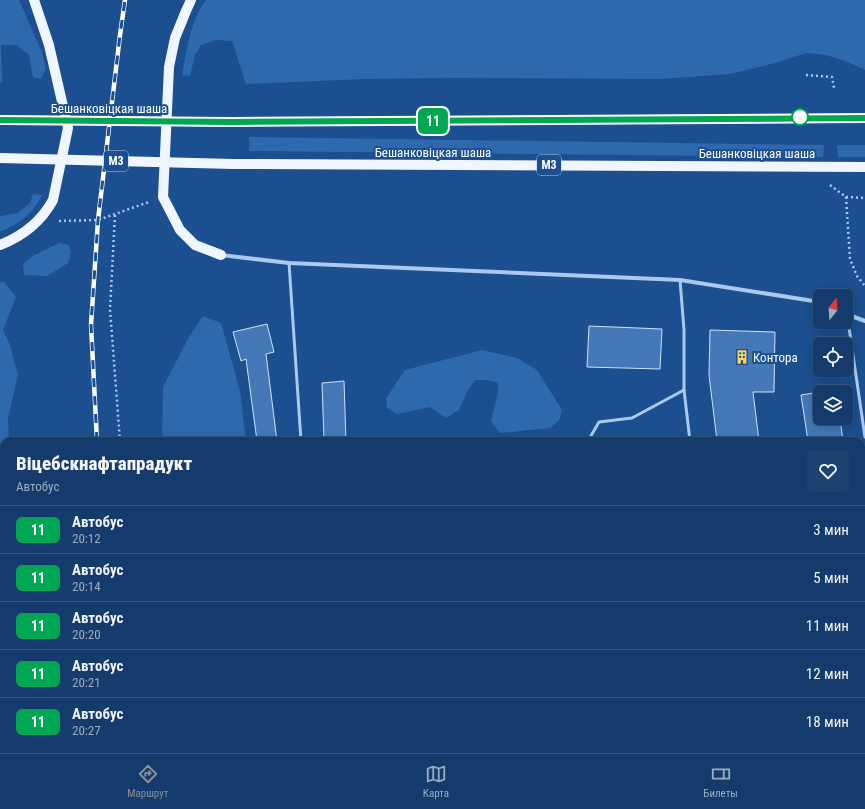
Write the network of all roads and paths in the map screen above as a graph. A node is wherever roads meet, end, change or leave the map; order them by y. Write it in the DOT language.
graph roads {
  1 [pos="34,0"];
  2 [pos="191,0"];
  3 [pos="806,75"];
  4 [pos="834,88"];
  5 [pos="865,118"];
  6 [pos="0,120"];
  7 [pos="0,158"];
  8 [pos="865,167"];
  9 [pos="830,185"];
  10 [pos="163,197"];
  11 [pos="846,197"];
  12 [pos="865,198"];
  13 [pos="115,215"];
  14 [pos="39,221"];
  15 [pos="0,246"];
  16 [pos="221,255"];
  17 [pos="289,263"];
  18 [pos="680,280"];
  19 [pos="865,286"];
  20 [pos="813,301"];
  21 [pos="853,317"];
  22 [pos="865,321"];
  23 [pos="848,329"];
  24 [pos="684,390"];
  25 [pos="120,437"];
  26 [pos="301,437"];
  27 [pos="591,437"];
  28 [pos="690,437"];
  29 [pos="865,437"];
  1 -- 14 [label="main road"];
  2 -- 10 [label="main road"];
  3 -- 4 [label="path"];
  5 -- 6 [label="main road, Бешанковіцкая шаша, bridge"];
  7 -- 8 [label="main road, Бешанковіцкая шаша / М3, bridge"];
  9 -- 11 [label="path"];
  10 -- 13 [label="path"];
  10 -- 16 [label="main road"];
  11 -- 12 [label="path"];
  11 -- 19 [label="path"];
  13 -- 14 [label="path"];
  13 -- 25 [label="path"];
  14 -- 15 [label="main road"];
  16 -- 17 [label="street"];
  17 -- 18 [label="street"];
  17 -- 26 [label="lane"];
  18 -- 20 [label="street"];
  18 -- 24 [label="lane"];
  21 -- 22 [label="street"];
  23 -- 29 [label="lane"];
  24 -- 27 [label="lane"];
  24 -- 28 [label="lane"];
}
